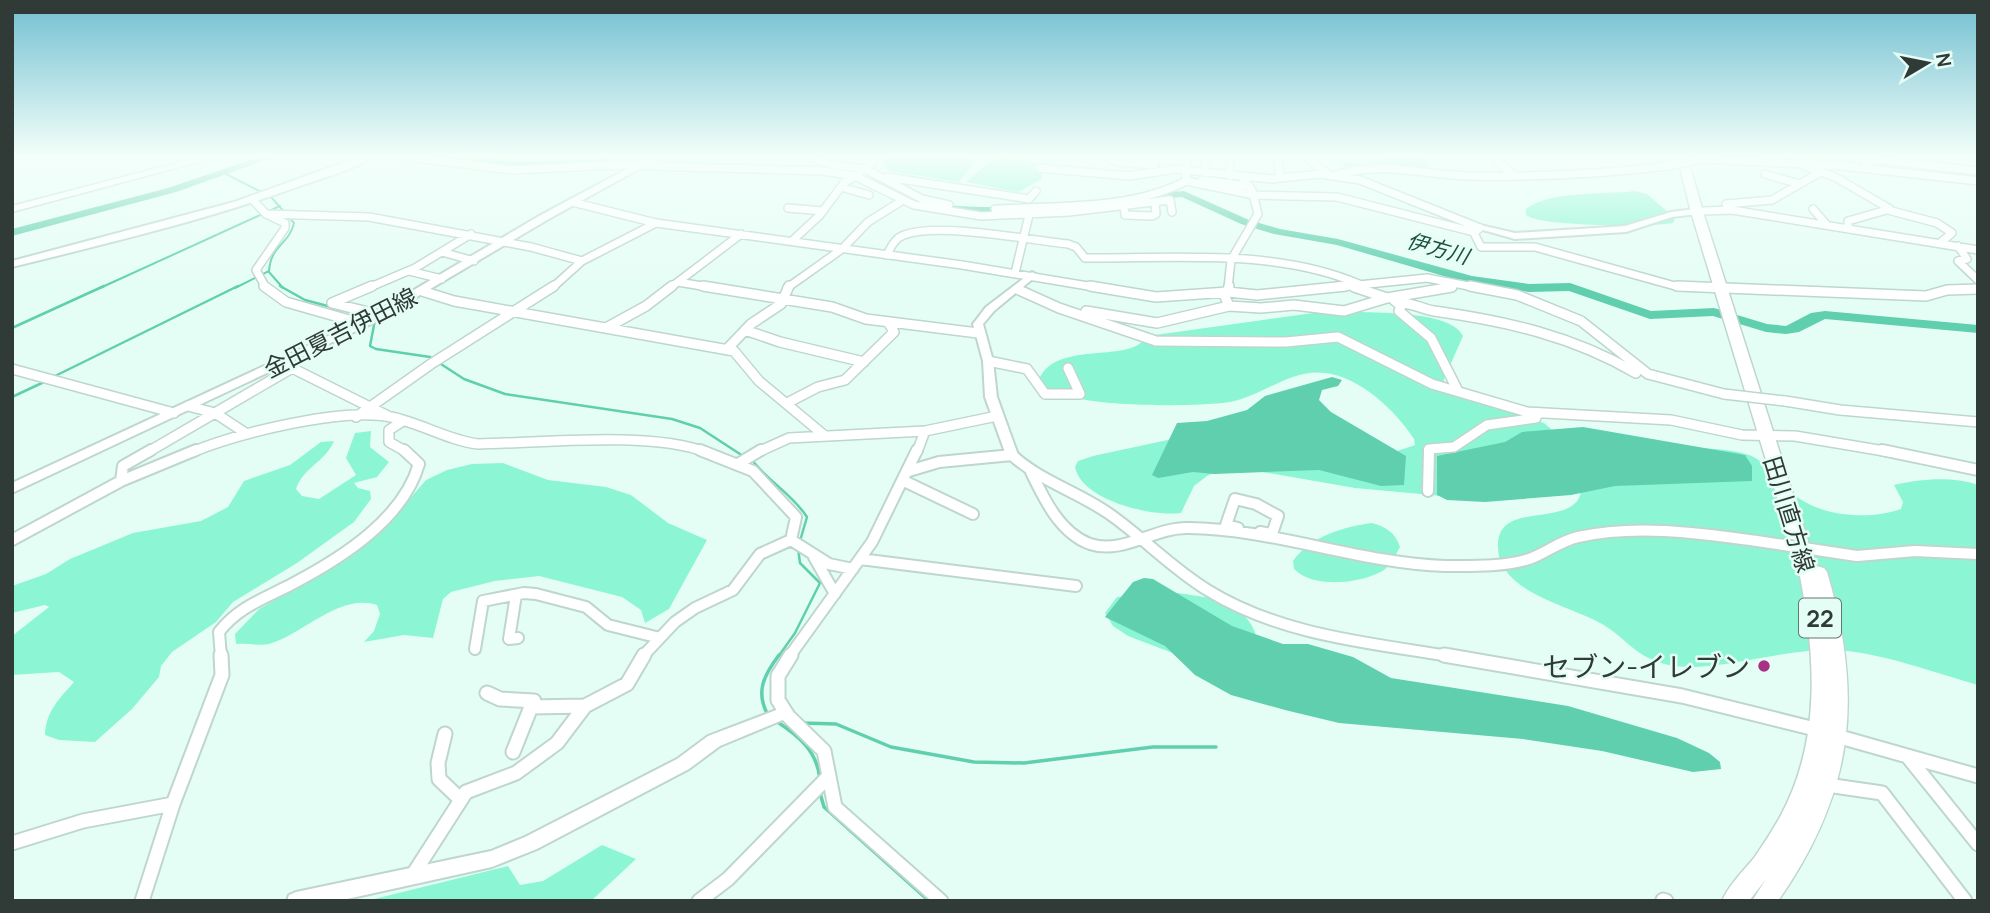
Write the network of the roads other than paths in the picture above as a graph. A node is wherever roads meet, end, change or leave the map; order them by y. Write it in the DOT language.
graph roads {
  1 [pos="52,199"];
  2 [pos="256,199"];
  3 [pos="578,199"];
  4 [pos="832,199"];
  5 [pos="921,199"];
  6 [pos="1129,199"];
  7 [pos="1254,199"];
  8 [pos="1344,199"];
  9 [pos="1408,199"];
  10 [pos="1696,199"];
  11 [pos="1697,199"];
  12 [pos="1774,199"];
  13 [pos="1874,199"];
  14 [pos="252,200"];
  15 [pos="903,200"];
  16 [pos="572,202"];
  17 [pos="1155,202"];
  18 [pos="1140,204"];
  19 [pos="1092,206"];
  20 [pos="1124,206"];
  21 [pos="788,208"];
  22 [pos="12,209"];
  23 [pos="1814,209"];
  24 [pos="1721,210"];
  25 [pos="1888,210"];
  26 [pos="823,211"];
  27 [pos="1029,211"];
  28 [pos="1172,212"];
  29 [pos="1700,212"];
  30 [pos="269,214"];
  31 [pos="1937,216"];
  32 [pos="1136,218"];
  33 [pos="1912,218"];
  34 [pos="656,223"];
  35 [pos="1827,225"];
  36 [pos="1848,229"];
  37 [pos="1477,230"];
  38 [pos="471,234"];
  39 [pos="741,234"];
  40 [pos="792,241"];
  41 [pos="1025,241"];
  42 [pos="505,242"];
  43 [pos="1940,243"];
  44 [pos="1958,246"];
  45 [pos="842,249"];
  46 [pos="1978,250"];
  47 [pos="442,252"];
  48 [pos="887,255"];
  49 [pos="1231,260"];
  50 [pos="474,261"];
  51 [pos="582,261"];
  52 [pos="12,264"];
  53 [pos="408,271"];
  54 [pos="1015,273"];
  55 [pos="1032,275"];
  56 [pos="442,279"];
  57 [pos="1978,280"];
  58 [pos="678,282"];
  59 [pos="1360,285"];
  60 [pos="1350,286"];
  61 [pos="1463,287"];
  62 [pos="1726,288"];
  63 [pos="1017,289"];
  64 [pos="1978,289"];
  65 [pos="422,291"];
  66 [pos="1225,292"];
  67 [pos="784,298"];
  68 [pos="1392,300"];
  69 [pos="1055,304"];
  70 [pos="1229,306"];
  71 [pos="517,310"];
  72 [pos="372,320"];
  73 [pos="888,322"];
  74 [pos="606,328"];
  75 [pos="745,330"];
  76 [pos="978,333"];
  77 [pos="727,349"];
  78 [pos="988,361"];
  79 [pos="864,362"];
  80 [pos="286,366"];
  81 [pos="1068,368"];
  82 [pos="12,369"];
  83 [pos="1457,388"];
  84 [pos="1707,391"];
  85 [pos="787,403"];
  86 [pos="371,405"];
  87 [pos="188,406"];
  88 [pos="174,413"];
  89 [pos="215,413"];
  90 [pos="1543,413"];
  91 [pos="997,416"];
  92 [pos="356,417"];
  93 [pos="397,419"];
  94 [pos="1978,422"];
  95 [pos="925,431"];
  96 [pos="247,434"];
  97 [pos="1771,434"];
  98 [pos="825,436"];
  99 [pos="1012,455"];
  100 [pos="745,460"];
  101 [pos="1978,470"];
  102 [pos="1031,472"];
  103 [pos="906,476"];
  104 [pos="121,481"];
  105 [pos="12,489"];
  106 [pos="1428,491"];
  107 [pos="973,514"];
  108 [pos="1249,533"];
  109 [pos="1139,538"];
  110 [pos="12,540"];
  111 [pos="800,546"];
  112 [pos="1978,554"];
  113 [pos="856,564"];
  114 [pos="1076,586"];
  115 [pos="835,594"];
  116 [pos="516,595"];
  117 [pos="518,638"];
  118 [pos="660,638"];
  119 [pos="475,649"];
  120 [pos="487,693"];
  121 [pos="585,706"];
  122 [pos="531,707"];
  123 [pos="775,716"];
  124 [pos="1827,733"];
  125 [pos="445,734"];
  126 [pos="513,752"];
  127 [pos="1908,756"];
  128 [pos="1978,776"];
  129 [pos="827,778"];
  130 [pos="1827,785"];
  131 [pos="461,800"];
  132 [pos="173,804"];
  133 [pos="12,843"];
  134 [pos="1978,844"];
  135 [pos="411,878"];
  136 [pos="142,901"];
  137 [pos="296,901"];
  138 [pos="699,901"];
  139 [pos="942,901"];
  140 [pos="1734,901"];
  141 [pos="1764,901"];
  142 [pos="1965,901"];
  1 -- 22 [label="main road"];
  2 -- 14 [label="main road"];
  3 -- 16 [label="main road, 金田夏吉伊田線"];
  4 -- 26 [label="street"];
  5 -- 27 [label="street"];
  6 -- 19 [label="street"];
  7 -- 49 [label="street"];
  8 -- 37 [label="street"];
  9 -- 37 [label="street"];
  10 -- 29 [label="main road, 田川直方線 / 22"];
  11 -- 29 [label="main road, 田川直方線 / 22"];
  12 -- 24 [label="street"];
  13 -- 25 [label="street"];
  14 -- 30 [label="street"];
  14 -- 52 [label="main road"];
  15 -- 27 [label="street"];
  15 -- 45 [label="street"];
  16 -- 34 [label="street"];
  16 -- 42 [label="main road, 金田夏吉伊田線"];
  17 -- 18 [label="street"];
  17 -- 28 [label="street"];
  17 -- 32 [label="street"];
  18 -- 20 [label="street"];
  18 -- 32 [label="street"];
  19 -- 20 [label="street"];
  19 -- 27 [label="street"];
  20 -- 32 [label="street"];
  21 -- 26 [label="street"];
  23 -- 35 [label="street"];
  24 -- 29 [label="street"];
  24 -- 35 [label="street"];
  25 -- 33 [label="street"];
  25 -- 36 [label="street"];
  26 -- 40 [label="street"];
  27 -- 41 [label="street"];
  29 -- 37 [label="street"];
  29 -- 62 [label="main road, 田川直方線 / 22"];
  30 -- 38 [label="street"];
  30 -- 72 [label="street"];
  31 -- 33 [label="street"];
  33 -- 43 [label="street"];
  34 -- 39 [label="street"];
  34 -- 51 [label="street"];
  35 -- 36 [label="street"];
  36 -- 43 [label="street"];
  37 -- 62 [label="street"];
  38 -- 42 [label="street"];
  38 -- 47 [label="street"];
  39 -- 40 [label="street"];
  39 -- 58 [label="street"];
  40 -- 45 [label="street"];
  41 -- 48 [label="street"];
  41 -- 49 [label="street"];
  41 -- 54 [label="street"];
  42 -- 50 [label="main road, 金田夏吉伊田線"];
  42 -- 51 [label="street"];
  43 -- 44 [label="street"];
  44 -- 46 [label="street"];
  44 -- 57 [label="street"];
  45 -- 48 [label="street"];
  45 -- 67 [label="street"];
  47 -- 50 [label="street"];
  47 -- 53 [label="street"];
  48 -- 54 [label="street"];
  49 -- 59 [label="street"];
  49 -- 66 [label="street"];
  50 -- 56 [label="main road, 金田夏吉伊田線"];
  51 -- 71 [label="street"];
  53 -- 56 [label="street"];
  53 -- 72 [label="street"];
  54 -- 55 [label="street"];
  55 -- 63 [label="street"];
  55 -- 66 [label="street"];
  56 -- 65 [label="main road, 金田夏吉伊田線"];
  58 -- 67 [label="street"];
  58 -- 74 [label="street"];
  59 -- 60 [label="street"];
  59 -- 61 [label="street"];
  60 -- 66 [label="street"];
  60 -- 68 [label="street"];
  61 -- 68 [label="street"];
  61 -- 84 [label="street"];
  62 -- 64 [label="street"];
  62 -- 97 [label="main road, 田川直方線 / 22"];
  63 -- 69 [label="street"];
  63 -- 76 [label="street"];
  65 -- 71 [label="street"];
  65 -- 72 [label="main road, 金田夏吉伊田線"];
  66 -- 70 [label="street"];
  67 -- 73 [label="street"];
  67 -- 75 [label="street"];
  68 -- 70 [label="street"];
  68 -- 83 [label="street"];
  68 -- 84 [label="street"];
  69 -- 70 [label="street"];
  69 -- 83 [label="street"];
  71 -- 74 [label="street"];
  71 -- 86 [label="street"];
  72 -- 80 [label="main road, 金田夏吉伊田線"];
  73 -- 76 [label="street"];
  73 -- 79 [label="street"];
  74 -- 77 [label="street"];
  75 -- 77 [label="street"];
  75 -- 79 [label="street"];
  76 -- 78 [label="street"];
  77 -- 85 [label="street"];
  78 -- 81 [label="street"];
  78 -- 91 [label="street"];
  79 -- 85 [label="street"];
  80 -- 86 [label="street"];
  80 -- 87 [label="main road, 金田夏吉伊田線"];
  80 -- 89 [label="street"];
  82 -- 88 [label="street"];
  83 -- 90 [label="street"];
  84 -- 94 [label="street, bridge"];
  85 -- 98 [label="street"];
  86 -- 92 [label="street"];
  86 -- 93 [label="street"];
  87 -- 88 [label="main road, 金田夏吉伊田線"];
  87 -- 89 [label="street"];
  88 -- 105 [label="main road, 金田夏吉伊田線"];
  89 -- 96 [label="street"];
  89 -- 104 [label="street"];
  90 -- 97 [label="street"];
  90 -- 106 [label="street"];
  91 -- 95 [label="street"];
  91 -- 99 [label="street"];
  92 -- 93 [label="street"];
  92 -- 96 [label="street"];
  93 -- 100 [label="street"];
  93 -- 132 [label="street"];
  95 -- 98 [label="street"];
  95 -- 103 [label="street"];
  96 -- 104 [label="street"];
  97 -- 101 [label="street"];
  97 -- 124 [label="main road, 田川直方線 / 22"];
  98 -- 100 [label="street"];
  99 -- 102 [label="street"];
  99 -- 103 [label="street"];
  100 -- 111 [label="street"];
  102 -- 109 [label="street"];
  102 -- 109 [label="street"];
  103 -- 107 [label="street"];
  103 -- 113 [label="street"];
  104 -- 110 [label="street"];
  108 -- 108 [label="street"];
  108 -- 109 [label="street"];
  108 -- 112 [label="street, bridge"];
  109 -- 124 [label="street"];
  111 -- 113 [label="street"];
  111 -- 115 [label="street"];
  111 -- 118 [label="street"];
  113 -- 114 [label="street"];
  113 -- 115 [label="street"];
  115 -- 123 [label="street"];
  116 -- 117 [label="street"];
  116 -- 118 [label="street"];
  116 -- 119 [label="street"];
  118 -- 121 [label="street"];
  120 -- 122 [label="street"];
  121 -- 122 [label="street"];
  121 -- 131 [label="street"];
  122 -- 126 [label="street"];
  123 -- 129 [label="street"];
  123 -- 135 [label="street"];
  124 -- 127 [label="street"];
  124 -- 130 [label="main road, 田川直方線 / 22"];
  124 -- 140 [label="main road, 田川直方線 / 22"];
  125 -- 131 [label="street"];
  127 -- 128 [label="street"];
  127 -- 134 [label="street"];
  129 -- 138 [label="street"];
  129 -- 139 [label="street"];
  130 -- 141 [label="main road, 田川直方線 / 22"];
  130 -- 142 [label="street"];
  131 -- 135 [label="street"];
  132 -- 133 [label="street"];
  132 -- 136 [label="street"];
  135 -- 137 [label="street"];
}
